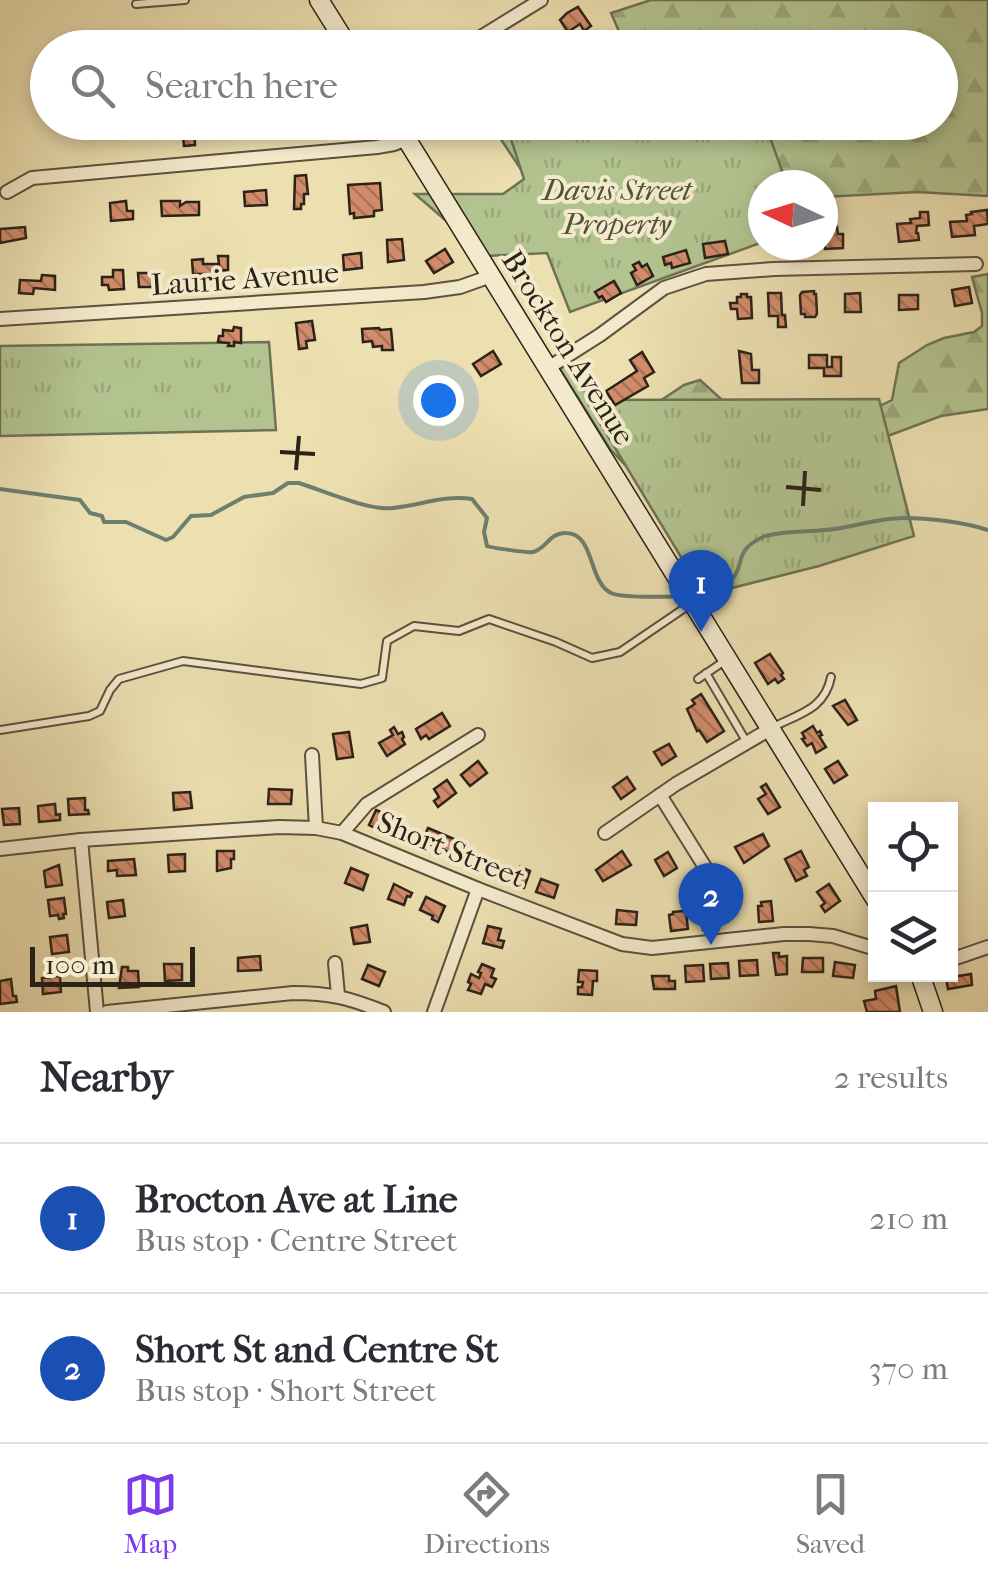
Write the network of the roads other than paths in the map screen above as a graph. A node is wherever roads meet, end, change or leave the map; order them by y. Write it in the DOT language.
graph roads {
  1 [pos="185,0"];
  2 [pos="319,0"];
  3 [pos="542,0"];
  4 [pos="136,4"];
  5 [pos="338,30"];
  6 [pos="493,30"];
  7 [pos="396,140"];
  8 [pos="408,140"];
  9 [pos="7,192"];
  10 [pos="976,264"];
  11 [pos="491,276"];
  12 [pos="0,320"];
  13 [pos="548,368"];
  14 [pos="690,597"];
  15 [pos="728,658"];
  16 [pos="706,673"];
  17 [pos="831,677"];
  18 [pos="698,679"];
  19 [pos="772,728"];
  20 [pos="0,730"];
  21 [pos="478,734"];
  22 [pos="747,743"];
  23 [pos="312,756"];
  24 [pos="660,795"];
  25 [pos="316,828"];
  26 [pos="342,833"];
  27 [pos="604,833"];
  28 [pos="81,840"];
  29 [pos="0,849"];
  30 [pos="713,880"];
  31 [pos="478,889"];
  32 [pos="871,892"];
  33 [pos="988,946"];
  34 [pos="868,947"];
  35 [pos="958,957"];
  36 [pos="335,963"];
  37 [pos="923,982"];
  38 [pos="338,995"];
  39 [pos="97,1012"];
  40 [pos="107,1012"];
  41 [pos="384,1012"];
  42 [pos="434,1012"];
  43 [pos="933,1012"];
  1 -- 4 [label="lane"];
  2 -- 5 [label="main road"];
  3 -- 6 [label="street"];
  7 -- 9 [label="street"];
  8 -- 11 [label="main road, Brockton Avenue"];
  10 -- 13 [label="street"];
  11 -- 12 [label="street, Laurie Avenue"];
  11 -- 13 [label="main road, Brockton Avenue"];
  13 -- 14 [label="main road, Brockton Avenue"];
  14 -- 15 [label="main road, Brockton Avenue"];
  14 -- 20 [label="lane"];
  15 -- 16 [label="lane"];
  15 -- 19 [label="main road, Brockton Avenue"];
  16 -- 18 [label="lane"];
  16 -- 22 [label="lane"];
  17 -- 19 [label="lane"];
  19 -- 22 [label="street"];
  19 -- 32 [label="main road, Brockton Avenue"];
  21 -- 26 [label="street"];
  22 -- 24 [label="street"];
  23 -- 25 [label="street"];
  24 -- 27 [label="street"];
  24 -- 30 [label="street"];
  25 -- 26 [label="street, Short Street"];
  25 -- 28 [label="street, Short Street"];
  26 -- 31 [label="street, Short Street"];
  28 -- 29 [label="street, Short Street"];
  28 -- 39 [label="street"];
  31 -- 34 [label="street, Short Street"];
  31 -- 42 [label="street"];
  33 -- 35 [label="street"];
  36 -- 38 [label="street"];
  37 -- 43 [label="main road"];
  38 -- 40 [label="street"];
  38 -- 41 [label="street"];
}
